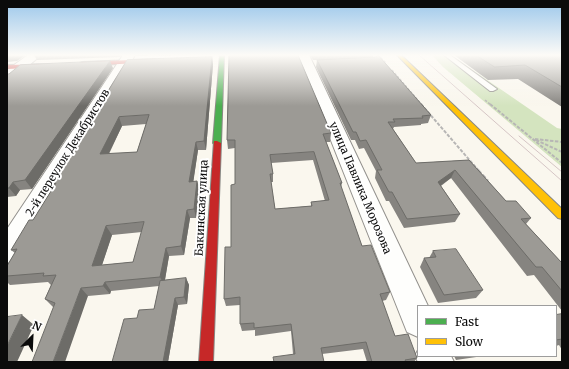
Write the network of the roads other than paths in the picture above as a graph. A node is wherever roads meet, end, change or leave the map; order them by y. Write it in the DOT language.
graph roads {
  1 [pos="118,72"];
  2 [pos="221,72"];
  3 [pos="313,72"];
  4 [pos="417,72"];
  5 [pos="470,72"];
  6 [pos="493,89"];
  7 [pos="562,215"];
  8 [pos="7,252"];
  9 [pos="417,319"];
  10 [pos="206,362"];
  1 -- 8 [label="street, 2-й переулок Декабристов"];
  2 -- 10 [label="street, Бакинская улица"];
  3 -- 9 [label="street, улица Павлика Морозова"];
  4 -- 7 [label="street"];
  5 -- 6 [label="lane"];
}
